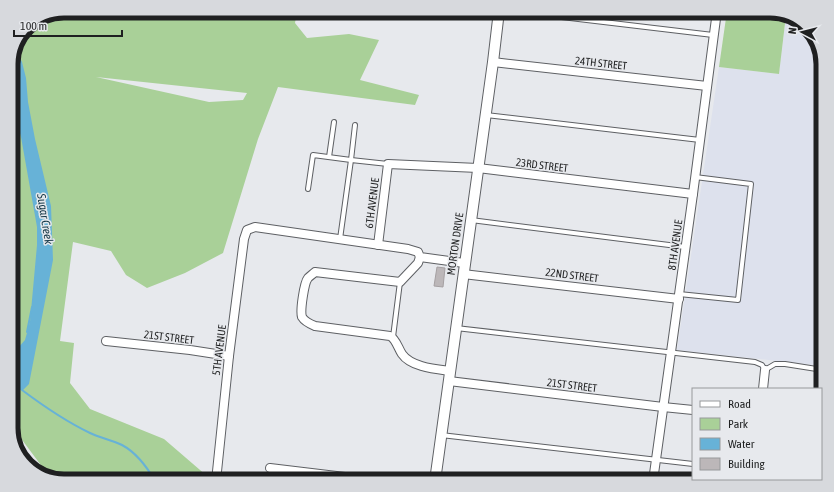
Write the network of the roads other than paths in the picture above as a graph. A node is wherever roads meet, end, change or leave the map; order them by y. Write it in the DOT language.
graph roads {
  1 [pos="498,18"];
  2 [pos="570,18"];
  3 [pos="716,18"];
  4 [pos="713,35"];
  5 [pos="492,62"];
  6 [pos="707,86"];
  7 [pos="485,115"];
  8 [pos="334,122"];
  9 [pos="355,125"];
  10 [pos="700,140"];
  11 [pos="329,157"];
  12 [pos="351,160"];
  13 [pos="388,164"];
  14 [pos="478,168"];
  15 [pos="695,178"];
  16 [pos="308,189"];
  17 [pos="693,194"];
  18 [pos="471,220"];
  19 [pos="340,239"];
  20 [pos="378,245"];
  21 [pos="685,247"];
  22 [pos="420,257"];
  23 [pos="464,263"];
  24 [pos="463,274"];
  25 [pos="400,282"];
  26 [pos="679,296"];
  27 [pos="456,328"];
  28 [pos="393,337"];
  29 [pos="106,341"];
  30 [pos="671,353"];
  31 [pos="229,356"];
  32 [pos="816,369"];
  33 [pos="765,370"];
  34 [pos="449,376"];
  35 [pos="763,388"];
  36 [pos="663,407"];
  37 [pos="692,410"];
  38 [pos="441,435"];
  39 [pos="655,460"];
  40 [pos="692,464"];
  41 [pos="270,468"];
  42 [pos="217,474"];
  43 [pos="320,474"];
  44 [pos="436,474"];
  45 [pos="654,474"];
  1 -- 5 [label="street, MORTON DRIVE"];
  2 -- 4 [label="lane"];
  3 -- 4 [label="street, 8TH AVENUE"];
  4 -- 6 [label="street, 8TH AVENUE"];
  5 -- 6 [label="street, 24TH STREET"];
  5 -- 7 [label="street, MORTON DRIVE"];
  6 -- 10 [label="street, 8TH AVENUE"];
  7 -- 10 [label="lane"];
  7 -- 14 [label="street, MORTON DRIVE"];
  8 -- 11 [label="lane"];
  9 -- 12 [label="lane"];
  10 -- 15 [label="street, 8TH AVENUE"];
  11 -- 12 [label="lane"];
  11 -- 16 [label="lane"];
  12 -- 13 [label="lane"];
  12 -- 19 [label="lane"];
  13 -- 14 [label="street, 23RD STREET"];
  13 -- 20 [label="street, 6TH AVENUE"];
  14 -- 17 [label="street, 23RD STREET"];
  14 -- 18 [label="street, MORTON DRIVE"];
  15 -- 17 [label="street, 8TH AVENUE"];
  15 -- 26 [label="lane"];
  17 -- 21 [label="street, 8TH AVENUE"];
  18 -- 21 [label="lane"];
  18 -- 23 [label="street, MORTON DRIVE"];
  19 -- 20 [label="street"];
  19 -- 31 [label="street, 5TH AVENUE"];
  20 -- 22 [label="street"];
  21 -- 26 [label="street, 8TH AVENUE"];
  22 -- 23 [label="street"];
  22 -- 25 [label="street"];
  23 -- 24 [label="street, MORTON DRIVE"];
  24 -- 26 [label="street, 22ND STREET"];
  24 -- 27 [label="street, MORTON DRIVE"];
  25 -- 28 [label="lane"];
  25 -- 28 [label="street"];
  26 -- 30 [label="street, 8TH AVENUE"];
  27 -- 30 [label="lane"];
  27 -- 34 [label="street, MORTON DRIVE"];
  28 -- 34 [label="street, 21ST STREET"];
  29 -- 31 [label="street, 21ST STREET"];
  30 -- 33 [label="lane"];
  30 -- 36 [label="street, 8TH AVENUE"];
  31 -- 42 [label="street, 5TH AVENUE"];
  32 -- 33 [label="lane"];
  33 -- 35 [label="street"];
  34 -- 36 [label="street, 21ST STREET"];
  34 -- 38 [label="street, MORTON DRIVE"];
  36 -- 37 [label="street, 21ST STREET"];
  36 -- 39 [label="street, 8TH AVENUE"];
  38 -- 39 [label="lane"];
  38 -- 44 [label="street, MORTON DRIVE"];
  39 -- 40 [label="lane"];
  39 -- 45 [label="street, 8TH AVENUE"];
  41 -- 43 [label="street"];
}
